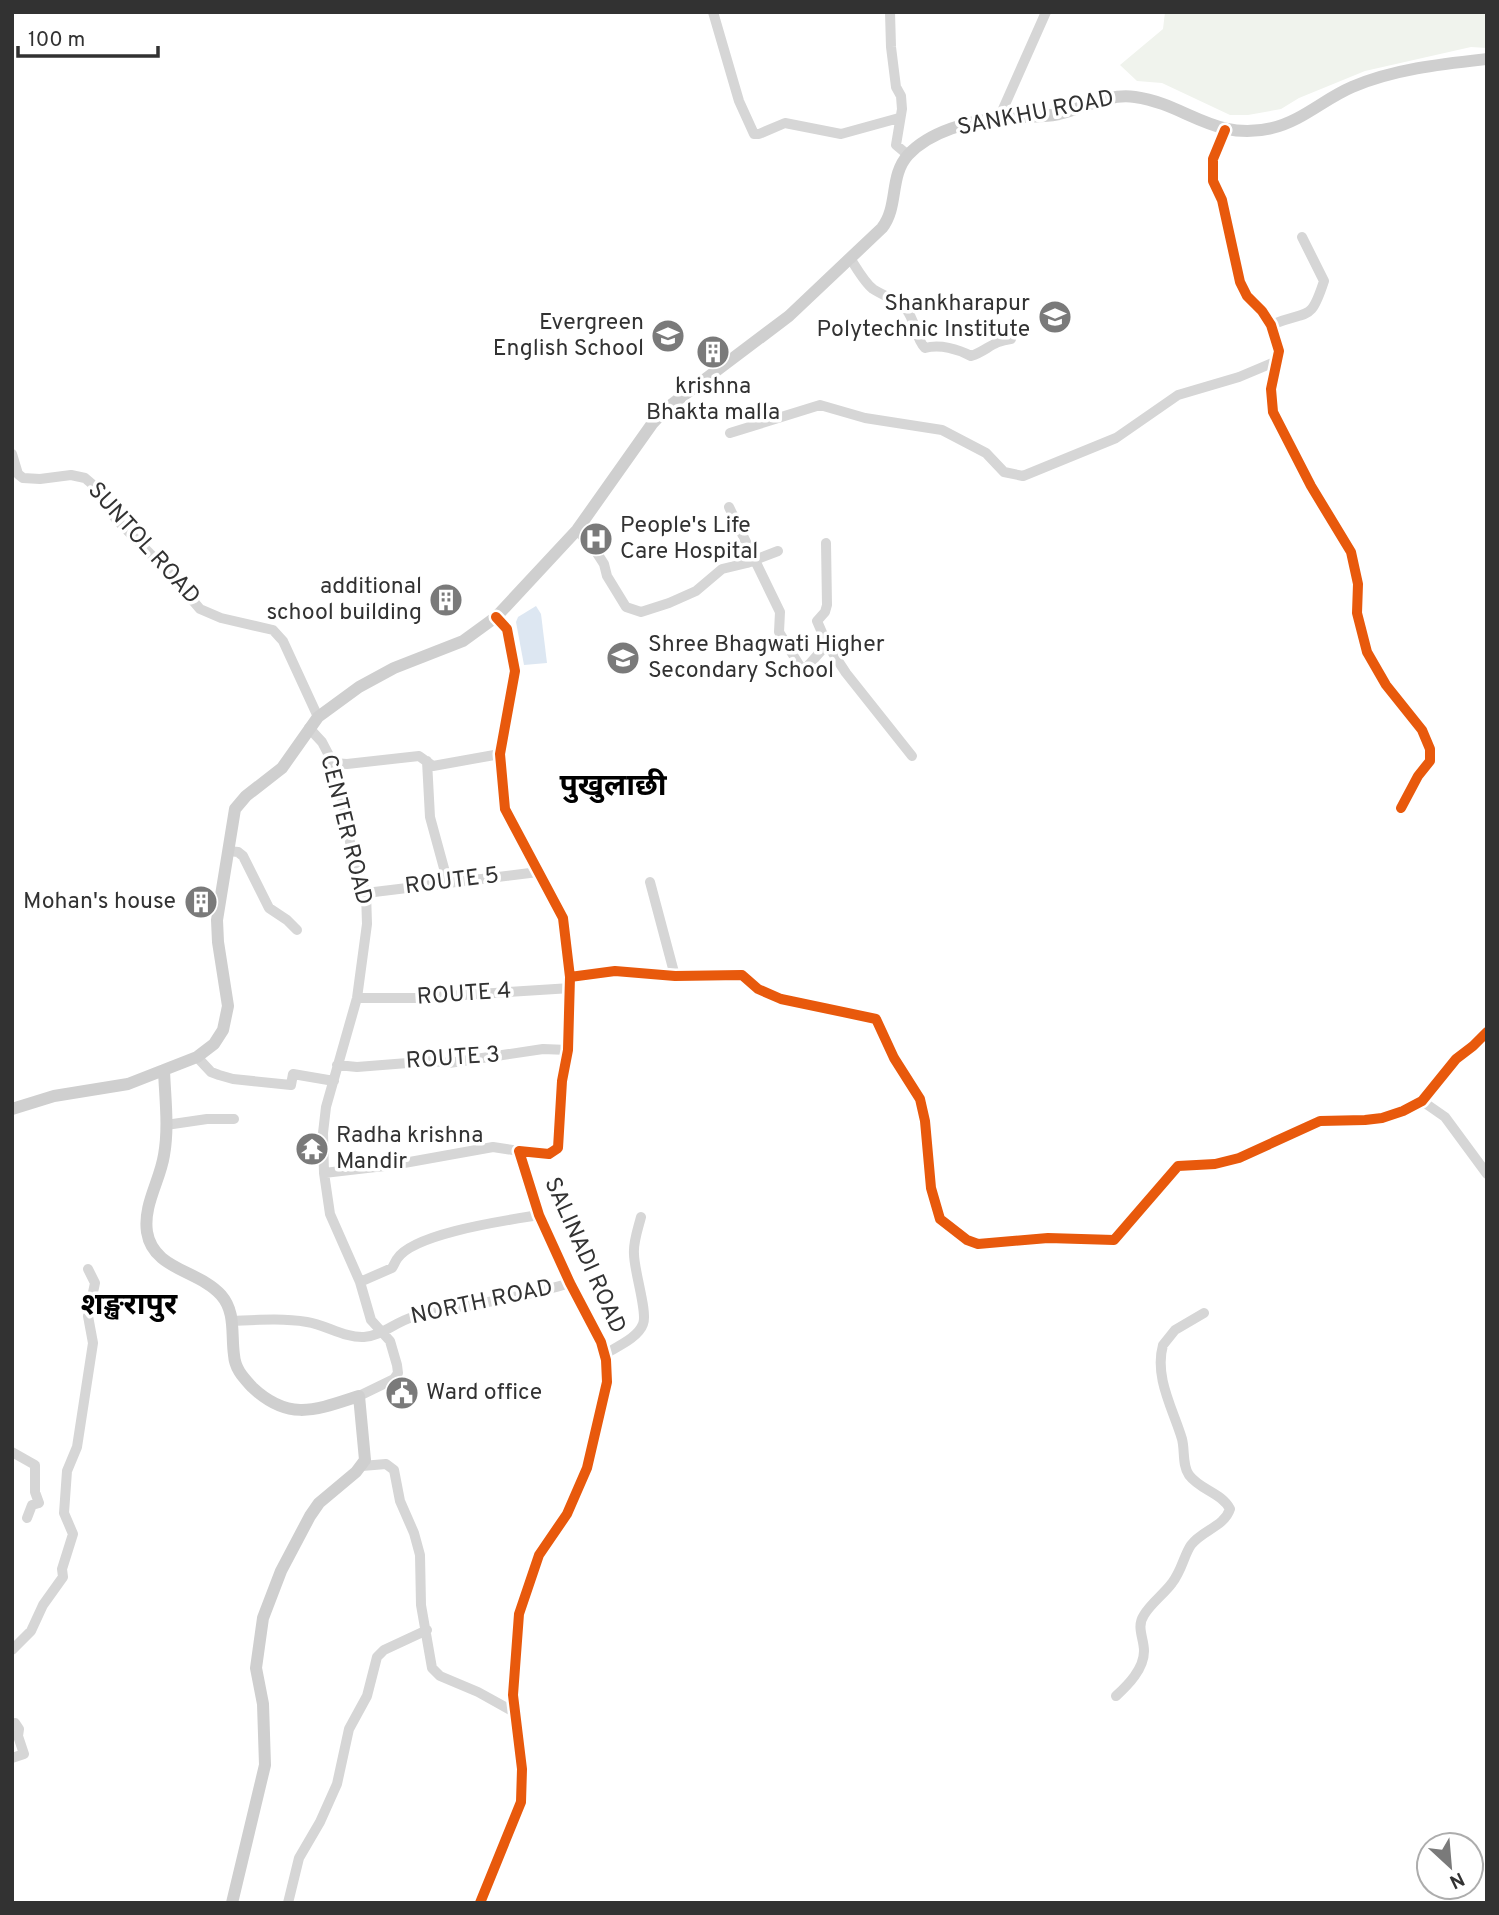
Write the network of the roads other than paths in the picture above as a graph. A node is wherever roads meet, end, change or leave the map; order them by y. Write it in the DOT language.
graph roads {
  1 [pos="713,12"];
  2 [pos="890,12"];
  3 [pos="1046,12"];
  4 [pos="1487,60"];
  5 [pos="899,118"];
  6 [pos="999,118"];
  7 [pos="1225,130"];
  8 [pos="908,155"];
  9 [pos="1302,237"];
  10 [pos="850,258"];
  11 [pos="1271,325"];
  12 [pos="1011,339"];
  13 [pos="1277,361"];
  14 [pos="730,433"];
  15 [pos="12,454"];
  16 [pos="729,507"];
  17 [pos="577,530"];
  18 [pos="827,543"];
  19 [pos="778,551"];
  20 [pos="756,560"];
  21 [pos="496,617"];
  22 [pos="827,644"];
  23 [pos="318,717"];
  24 [pos="309,727"];
  25 [pos="500,754"];
  26 [pos="912,756"];
  27 [pos="427,761"];
  28 [pos="333,763"];
  29 [pos="1401,808"];
  30 [pos="229,851"];
  31 [pos="538,872"];
  32 [pos="650,882"];
  33 [pos="448,883"];
  34 [pos="366,893"];
  35 [pos="297,930"];
  36 [pos="674,976"];
  37 [pos="571,982"];
  38 [pos="357,998"];
  39 [pos="1487,1032"];
  40 [pos="568,1050"];
  41 [pos="197,1057"];
  42 [pos="337,1065"];
  43 [pos="164,1070"];
  44 [pos="334,1081"];
  45 [pos="1422,1101"];
  46 [pos="12,1109"];
  47 [pos="233,1119"];
  48 [pos="166,1125"];
  49 [pos="519,1151"];
  50 [pos="324,1173"];
  51 [pos="1487,1174"];
  52 [pos="539,1215"];
  53 [pos="641,1217"];
  54 [pos="88,1269"];
  55 [pos="360,1282"];
  56 [pos="570,1283"];
  57 [pos="1204,1313"];
  58 [pos="232,1321"];
  59 [pos="381,1333"];
  60 [pos="605,1354"];
  61 [pos="359,1396"];
  62 [pos="12,1452"];
  63 [pos="362,1466"];
  64 [pos="27,1518"];
  65 [pos="427,1630"];
  66 [pos="12,1650"];
  67 [pos="1116,1696"];
  68 [pos="513,1712"];
  69 [pos="12,1724"];
  70 [pos="12,1758"];
  71 [pos="232,1903"];
  72 [pos="288,1903"];
  73 [pos="480,1903"];
  1 -- 5 [label="street"];
  2 -- 5 [label="street"];
  3 -- 6 [label="street"];
  4 -- 7 [label="main road, SANKHU ROAD"];
  5 -- 8 [label="street"];
  6 -- 7 [label="main road, SANKHU ROAD"];
  6 -- 8 [label="main road, SANKHU ROAD"];
  7 -- 11 [label="street"];
  8 -- 10 [label="main road"];
  9 -- 11 [label="street"];
  10 -- 12 [label="street"];
  10 -- 17 [label="main road"];
  11 -- 13 [label="street"];
  13 -- 14 [label="street"];
  13 -- 29 [label="street"];
  15 -- 23 [label="street, SUNTOL ROAD"];
  16 -- 20 [label="street"];
  17 -- 20 [label="street"];
  17 -- 21 [label="main road"];
  18 -- 22 [label="street"];
  19 -- 20 [label="street"];
  20 -- 22 [label="street"];
  21 -- 23 [label="main road"];
  21 -- 25 [label="street, SALINADI ROAD"];
  22 -- 26 [label="street"];
  23 -- 24 [label="main road"];
  24 -- 28 [label="street, CENTER ROAD"];
  24 -- 30 [label="main road"];
  25 -- 27 [label="street"];
  25 -- 31 [label="street, SALINADI ROAD"];
  27 -- 28 [label="street"];
  27 -- 33 [label="street"];
  28 -- 34 [label="street, CENTER ROAD"];
  30 -- 35 [label="street"];
  30 -- 41 [label="main road"];
  31 -- 33 [label="street, ROUTE 5"];
  31 -- 37 [label="street, SALINADI ROAD"];
  32 -- 36 [label="street"];
  33 -- 34 [label="street, ROUTE 5"];
  34 -- 38 [label="street, CENTER ROAD"];
  36 -- 37 [label="street, ROUTE 4"];
  36 -- 45 [label="street, ROUTE 4"];
  37 -- 38 [label="street, ROUTE 4"];
  37 -- 40 [label="street, SALINADI ROAD"];
  38 -- 42 [label="street, CENTER ROAD"];
  39 -- 45 [label="street"];
  40 -- 42 [label="street, ROUTE 3"];
  40 -- 49 [label="main road, SALINADI ROAD"];
  41 -- 43 [label="main road"];
  41 -- 44 [label="street"];
  42 -- 44 [label="street, CENTER ROAD"];
  43 -- 46 [label="main road"];
  43 -- 48 [label="main road"];
  44 -- 50 [label="street, CENTER ROAD"];
  45 -- 51 [label="street"];
  47 -- 48 [label="street"];
  48 -- 58 [label="main road"];
  49 -- 50 [label="street"];
  49 -- 52 [label="main road, SALINADI ROAD"];
  50 -- 55 [label="street, CENTER ROAD"];
  52 -- 55 [label="street"];
  52 -- 56 [label="main road, SALINADI ROAD"];
  53 -- 60 [label="street"];
  54 -- 66 [label="street"];
  55 -- 59 [label="street, CENTER ROAD"];
  56 -- 59 [label="street, NORTH ROAD"];
  56 -- 60 [label="main road, SALINADI ROAD"];
  57 -- 67 [label="street"];
  58 -- 59 [label="street, NORTH ROAD"];
  58 -- 61 [label="main road"];
  59 -- 61 [label="street, CENTER ROAD"];
  60 -- 68 [label="main road, SALINADI ROAD"];
  61 -- 63 [label="main road"];
  62 -- 64 [label="street"];
  63 -- 65 [label="street"];
  63 -- 71 [label="main road"];
  65 -- 68 [label="street"];
  65 -- 72 [label="street"];
  68 -- 73 [label="main road, SALINADI ROAD"];
  69 -- 70 [label="street"];
}
